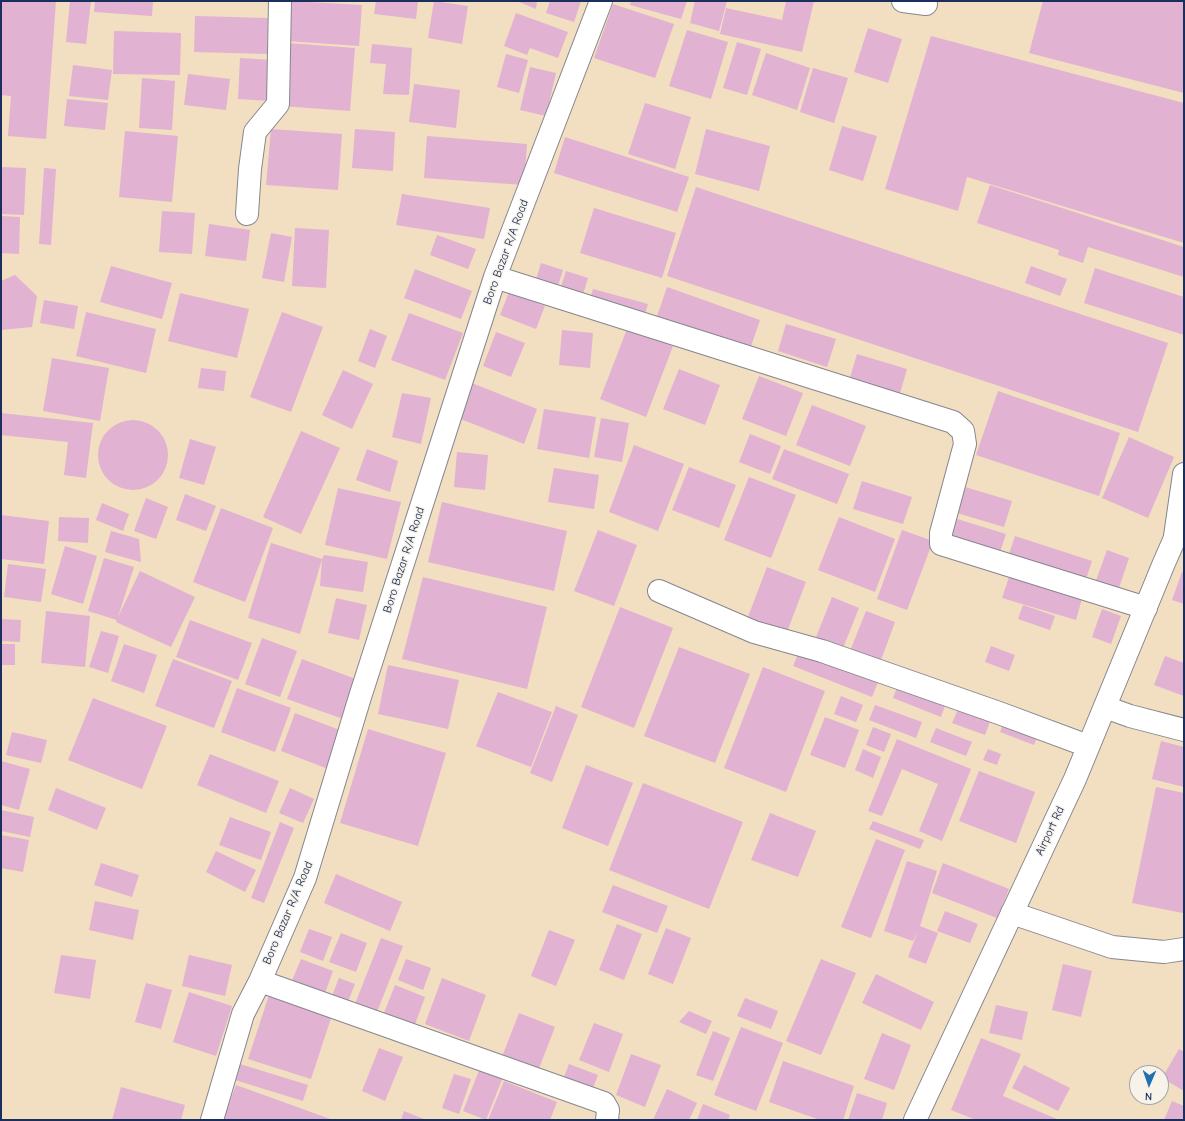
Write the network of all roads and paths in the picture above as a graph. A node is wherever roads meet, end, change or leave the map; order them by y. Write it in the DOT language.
graph roads {
  1 [pos="280,1"];
  2 [pos="601,1"];
  3 [pos="903,1"];
  4 [pos="926,4"];
  5 [pos="247,214"];
  6 [pos="495,277"];
  7 [pos="1184,474"];
  8 [pos="1179,530"];
  9 [pos="659,591"];
  10 [pos="1146,608"];
  11 [pos="1105,707"];
  12 [pos="1184,730"];
  13 [pos="1088,746"];
  14 [pos="1012,914"];
  15 [pos="1184,949"];
  16 [pos="260,981"];
  17 [pos="212,1120"];
  18 [pos="607,1120"];
  19 [pos="916,1120"];
  1 -- 5 [label="street"];
  2 -- 6 [label="street, Boro Bazar R/A Road"];
  3 -- 4 [label="street"];
  6 -- 10 [label="street"];
  6 -- 16 [label="street, Boro Bazar R/A Road"];
  7 -- 8 [label="street, Airport Rd"];
  8 -- 10 [label="street, Airport Rd"];
  9 -- 13 [label="street"];
  10 -- 11 [label="street, Airport Rd"];
  11 -- 12 [label="street"];
  11 -- 13 [label="street, Airport Rd"];
  13 -- 14 [label="street, Airport Rd"];
  14 -- 15 [label="street"];
  14 -- 19 [label="street, Airport Rd"];
  16 -- 17 [label="street, Boro Bazar R/A Road"];
  16 -- 18 [label="street"];
}
